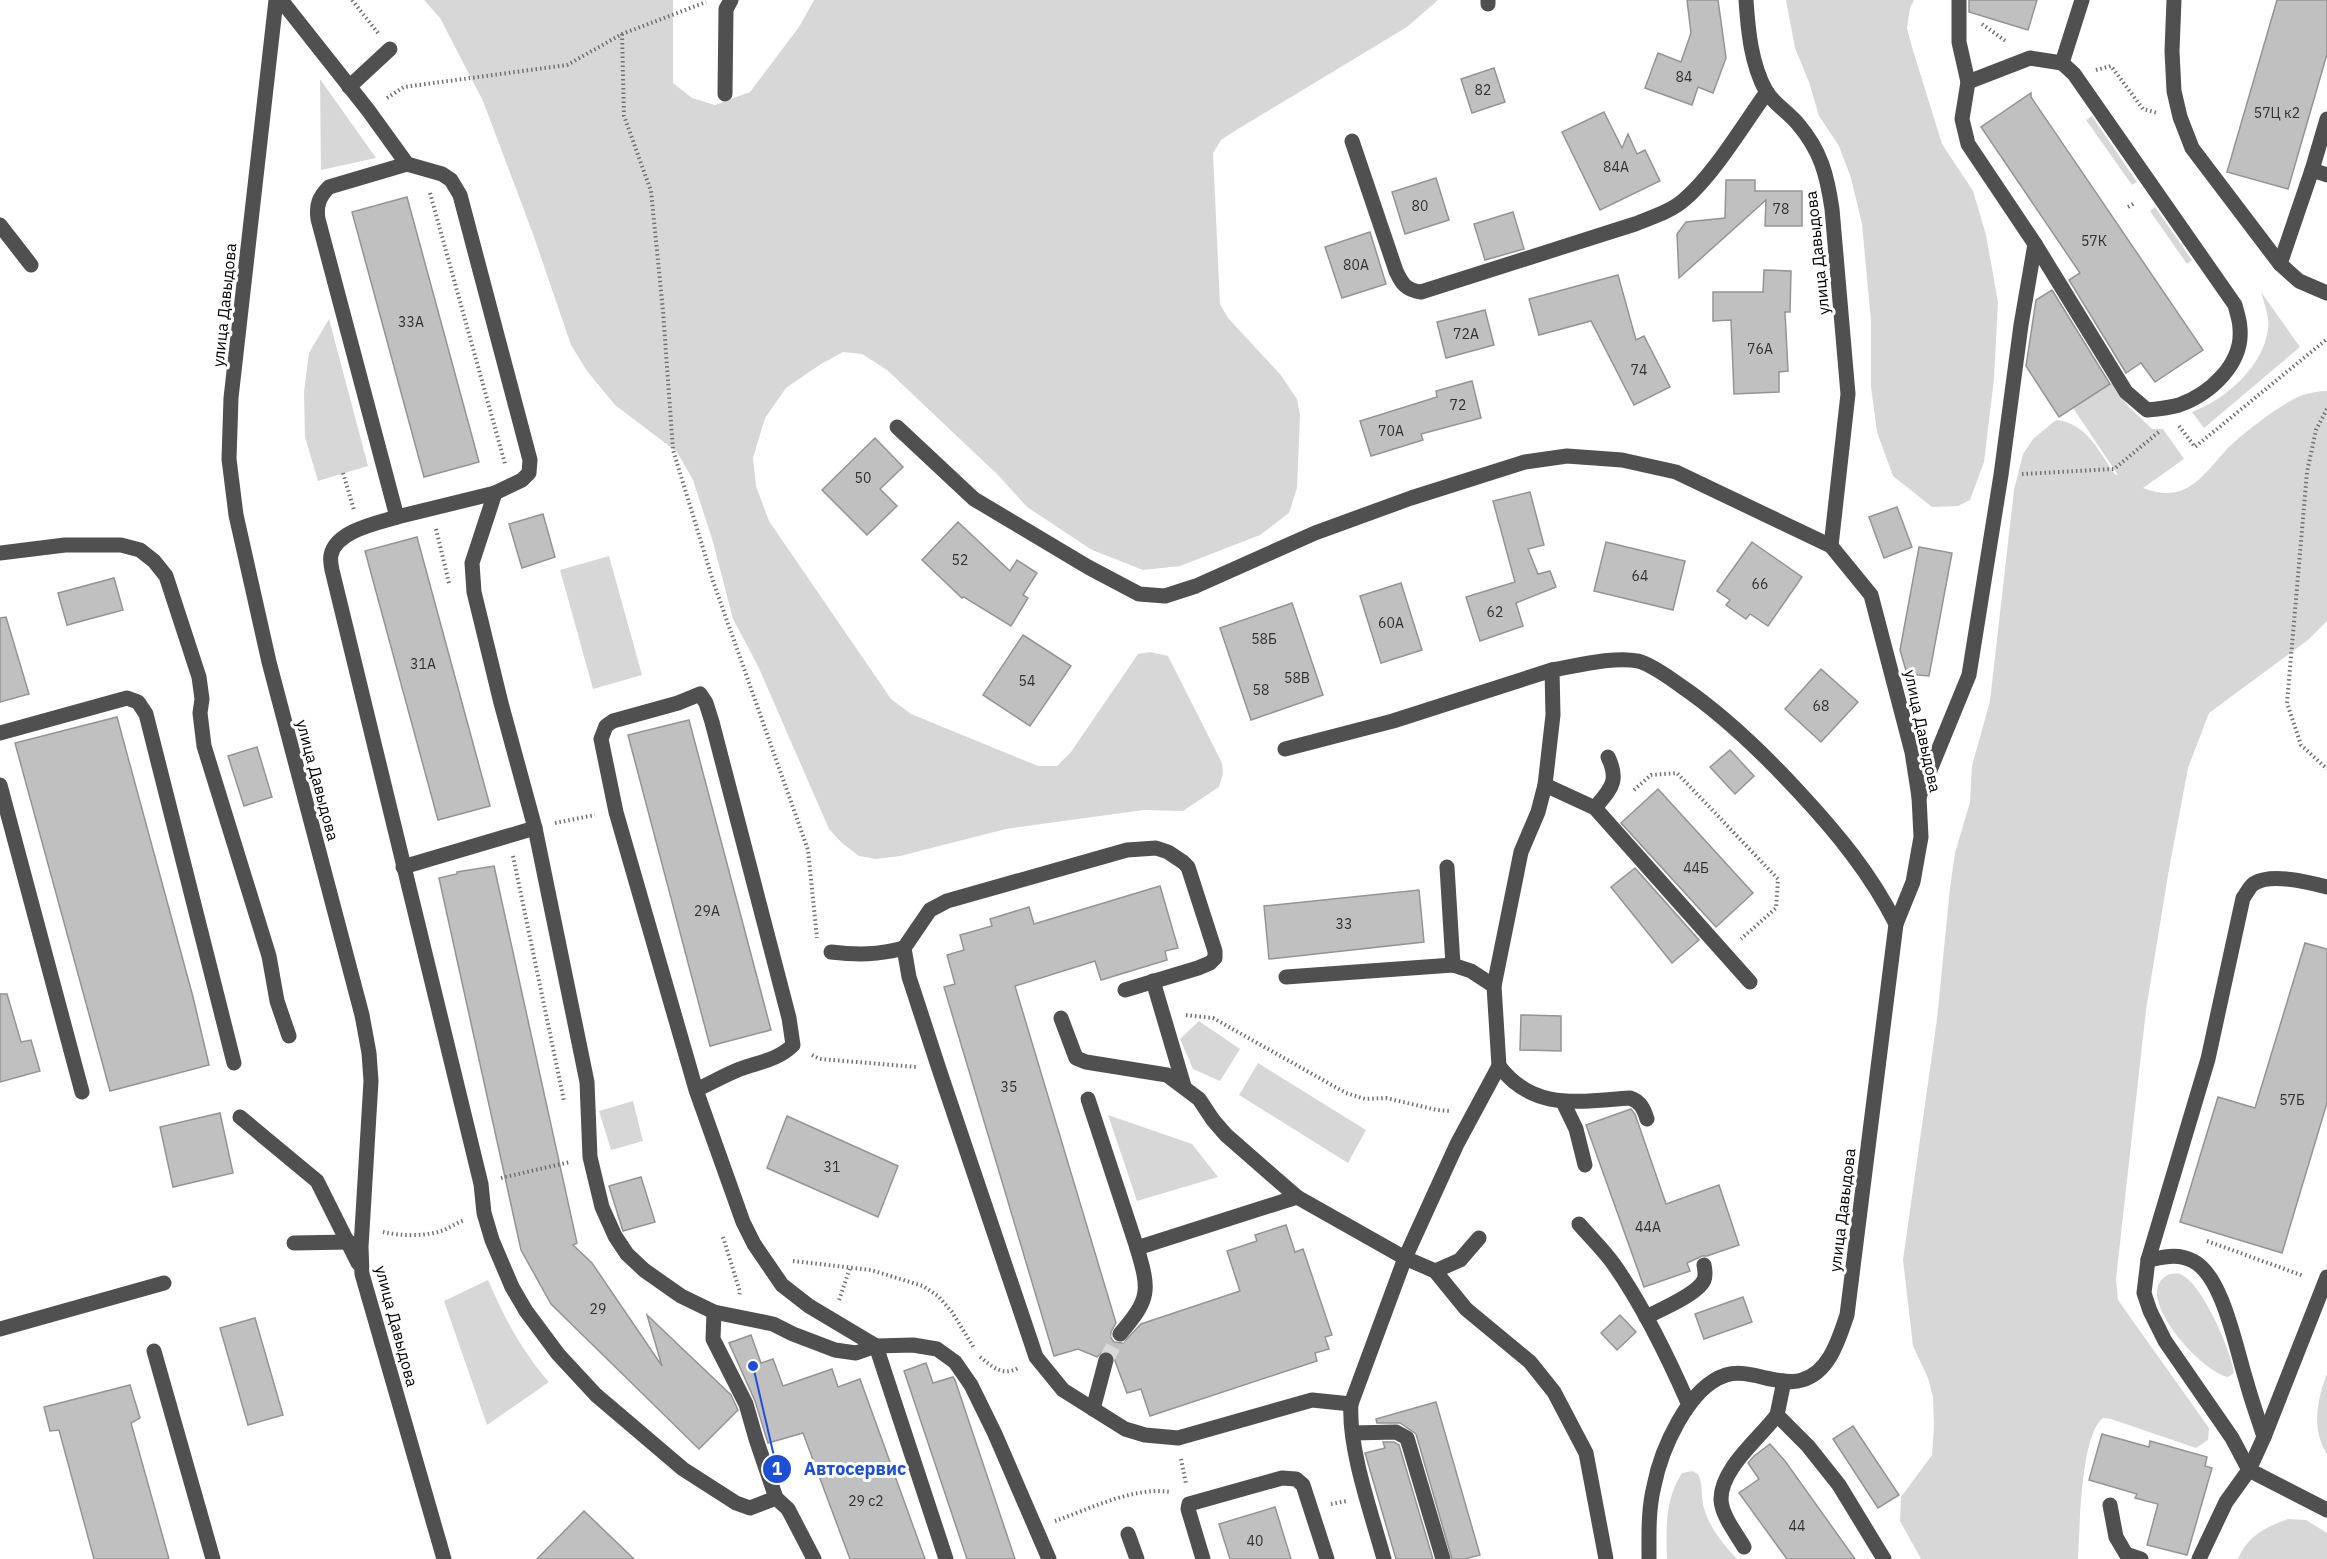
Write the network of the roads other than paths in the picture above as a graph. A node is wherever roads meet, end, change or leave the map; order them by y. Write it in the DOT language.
graph roads {
  1 [pos="276,0"];
  2 [pos="281,0"];
  3 [pos="731,0"];
  4 [pos="1746,0"];
  5 [pos="1959,0"];
  6 [pos="2082,0"];
  7 [pos="2174,0"];
  8 [pos="390,49"];
  9 [pos="2062,63"];
  10 [pos="1968,82"];
  11 [pos="349,87"];
  12 [pos="1767,92"];
  13 [pos="725,94"];
  14 [pos="2327,119"];
  15 [pos="1352,141"];
  16 [pos="415,165"];
  17 [pos="2312,170"];
  18 [pos="2327,175"];
  19 [pos="0,225"];
  20 [pos="2035,244"];
  21 [pos="2280,264"];
  22 [pos="31,265"];
  23 [pos="2327,294"];
  24 [pos="897,427"];
  25 [pos="495,493"];
  26 [pos="397,517"];
  27 [pos="1831,546"];
  28 [pos="0,553"];
  29 [pos="1552,670"];
  30 [pos="0,733"];
  31 [pos="1285,749"];
  32 [pos="1608,757"];
  33 [pos="0,785"];
  34 [pos="1545,785"];
  35 [pos="1919,797"];
  36 [pos="1599,812"];
  37 [pos="535,828"];
  38 [pos="403,867"];
  39 [pos="1447,867"];
  40 [pos="2327,887"];
  41 [pos="1896,924"];
  42 [pos="904,948"];
  43 [pos="831,952"];
  44 [pos="1453,965"];
  45 [pos="1286,976"];
  46 [pos="1153,981"];
  47 [pos="1750,982"];
  48 [pos="1494,986"];
  49 [pos="1125,990"];
  50 [pos="1061,1018"];
  51 [pos="289,1036"];
  52 [pos="234,1063"];
  53 [pos="1499,1066"];
  54 [pos="1184,1086"];
  55 [pos="696,1090"];
  56 [pos="82,1092"];
  57 [pos="1088,1098"];
  58 [pos="1563,1102"];
  59 [pos="240,1117"];
  60 [pos="1647,1119"];
  61 [pos="1585,1164"];
  62 [pos="1297,1197"];
  63 [pos="1579,1224"];
  64 [pos="1479,1238"];
  65 [pos="349,1242"];
  66 [pos="294,1243"];
  67 [pos="1137,1248"];
  68 [pos="1405,1258"];
  69 [pos="2148,1260"];
  70 [pos="1704,1265"];
  71 [pos="1435,1271"];
  72 [pos="362,1274"];
  73 [pos="2326,1280"];
  74 [pos="164,1283"];
  75 [pos="714,1312"];
  76 [pos="1646,1317"];
  77 [pos="0,1329"];
  78 [pos="1120,1334"];
  79 [pos="876,1346"];
  80 [pos="154,1351"];
  81 [pos="1106,1360"];
  82 [pos="1784,1381"];
  83 [pos="1351,1404"];
  84 [pos="1689,1405"];
  85 [pos="1093,1409"];
  86 [pos="1777,1415"];
  87 [pos="1353,1433"];
  88 [pos="2264,1437"];
  89 [pos="2249,1470"];
  90 [pos="776,1498"];
  91 [pos="2110,1506"];
  92 [pos="2327,1509"];
  93 [pos="1128,1534"];
  94 [pos="1744,1546"];
  95 [pos="213,1559"];
  96 [pos="444,1559"];
  97 [pos="814,1559"];
  98 [pos="946,1559"];
  99 [pos="1049,1559"];
  100 [pos="1137,1559"];
  101 [pos="1203,1559"];
  102 [pos="1327,1559"];
  103 [pos="1384,1559"];
  104 [pos="1443,1559"];
  105 [pos="1606,1559"];
  106 [pos="1649,1559"];
  107 [pos="1884,1559"];
  108 [pos="2141,1559"];
  109 [pos="2199,1559"];
  1 -- 72 [label="street, улица Давыдова"];
  2 -- 11 [label="street"];
  3 -- 13 [label="street"];
  4 -- 12 [label="street, улица Давыдова"];
  5 -- 10 [label="street"];
  6 -- 9 [label="street"];
  7 -- 21 [label="street"];
  8 -- 11 [label="street"];
  9 -- 10 [label="street"];
  9 -- 20 [label="street"];
  10 -- 20 [label="street"];
  11 -- 16 [label="street"];
  12 -- 15 [label="street"];
  12 -- 27 [label="street, улица Давыдова"];
  14 -- 17 [label="street"];
  16 -- 25 [label="street"];
  16 -- 26 [label="street"];
  17 -- 18 [label="street"];
  17 -- 21 [label="street"];
  19 -- 22 [label="street"];
  20 -- 35 [label="street"];
  21 -- 23 [label="street"];
  24 -- 27 [label="street"];
  25 -- 26 [label="street"];
  25 -- 37 [label="street"];
  26 -- 38 [label="street"];
  27 -- 35 [label="street, улица Давыдова"];
  28 -- 51 [label="street"];
  29 -- 31 [label="street"];
  29 -- 34 [label="street"];
  29 -- 41 [label="street"];
  30 -- 52 [label="street"];
  32 -- 36 [label="street"];
  33 -- 56 [label="street"];
  34 -- 36 [label="street"];
  34 -- 48 [label="street"];
  35 -- 41 [label="street, улица Давыдова"];
  36 -- 47 [label="street"];
  37 -- 38 [label="street"];
  37 -- 75 [label="street"];
  38 -- 90 [label="street"];
  39 -- 44 [label="street"];
  40 -- 69 [label="street"];
  41 -- 82 [label="street, улица Давыдова"];
  42 -- 43 [label="street"];
  42 -- 46 [label="street"];
  42 -- 85 [label="street"];
  44 -- 45 [label="street"];
  44 -- 48 [label="street"];
  46 -- 49 [label="street"];
  46 -- 54 [label="street"];
  48 -- 53 [label="street"];
  50 -- 54 [label="street"];
  53 -- 58 [label="street"];
  53 -- 68 [label="street"];
  54 -- 62 [label="street"];
  55 -- 55 [label="street"];
  55 -- 79 [label="street"];
  57 -- 67 [label="street"];
  58 -- 60 [label="street"];
  58 -- 61 [label="street"];
  59 -- 65 [label="street"];
  62 -- 67 [label="street"];
  62 -- 68 [label="street"];
  63 -- 76 [label="street"];
  64 -- 71 [label="street"];
  65 -- 66 [label="street"];
  65 -- 72 [label="street"];
  67 -- 78 [label="street"];
  68 -- 71 [label="street"];
  68 -- 83 [label="street"];
  69 -- 88 [label="street"];
  69 -- 89 [label="street"];
  70 -- 76 [label="street"];
  71 -- 105 [label="street"];
  72 -- 96 [label="street, улица Давыдова"];
  73 -- 88 [label="street"];
  74 -- 77 [label="street"];
  75 -- 79 [label="street"];
  75 -- 90 [label="street"];
  76 -- 84 [label="street"];
  79 -- 98 [label="street"];
  79 -- 99 [label="street"];
  80 -- 95 [label="street"];
  81 -- 85 [label="street"];
  82 -- 84 [label="street, улица Давыдова"];
  82 -- 86 [label="street"];
  83 -- 85 [label="street"];
  83 -- 87 [label="street"];
  84 -- 106 [label="street, улица Давыдова"];
  86 -- 94 [label="street"];
  86 -- 107 [label="street"];
  87 -- 103 [label="street"];
  87 -- 104 [label="street"];
  88 -- 89 [label="street"];
  89 -- 92 [label="street"];
  89 -- 109 [label="street"];
  90 -- 97 [label="street"];
  91 -- 108 [label="street"];
  93 -- 100 [label="street"];
  101 -- 102 [label="street"];
}
